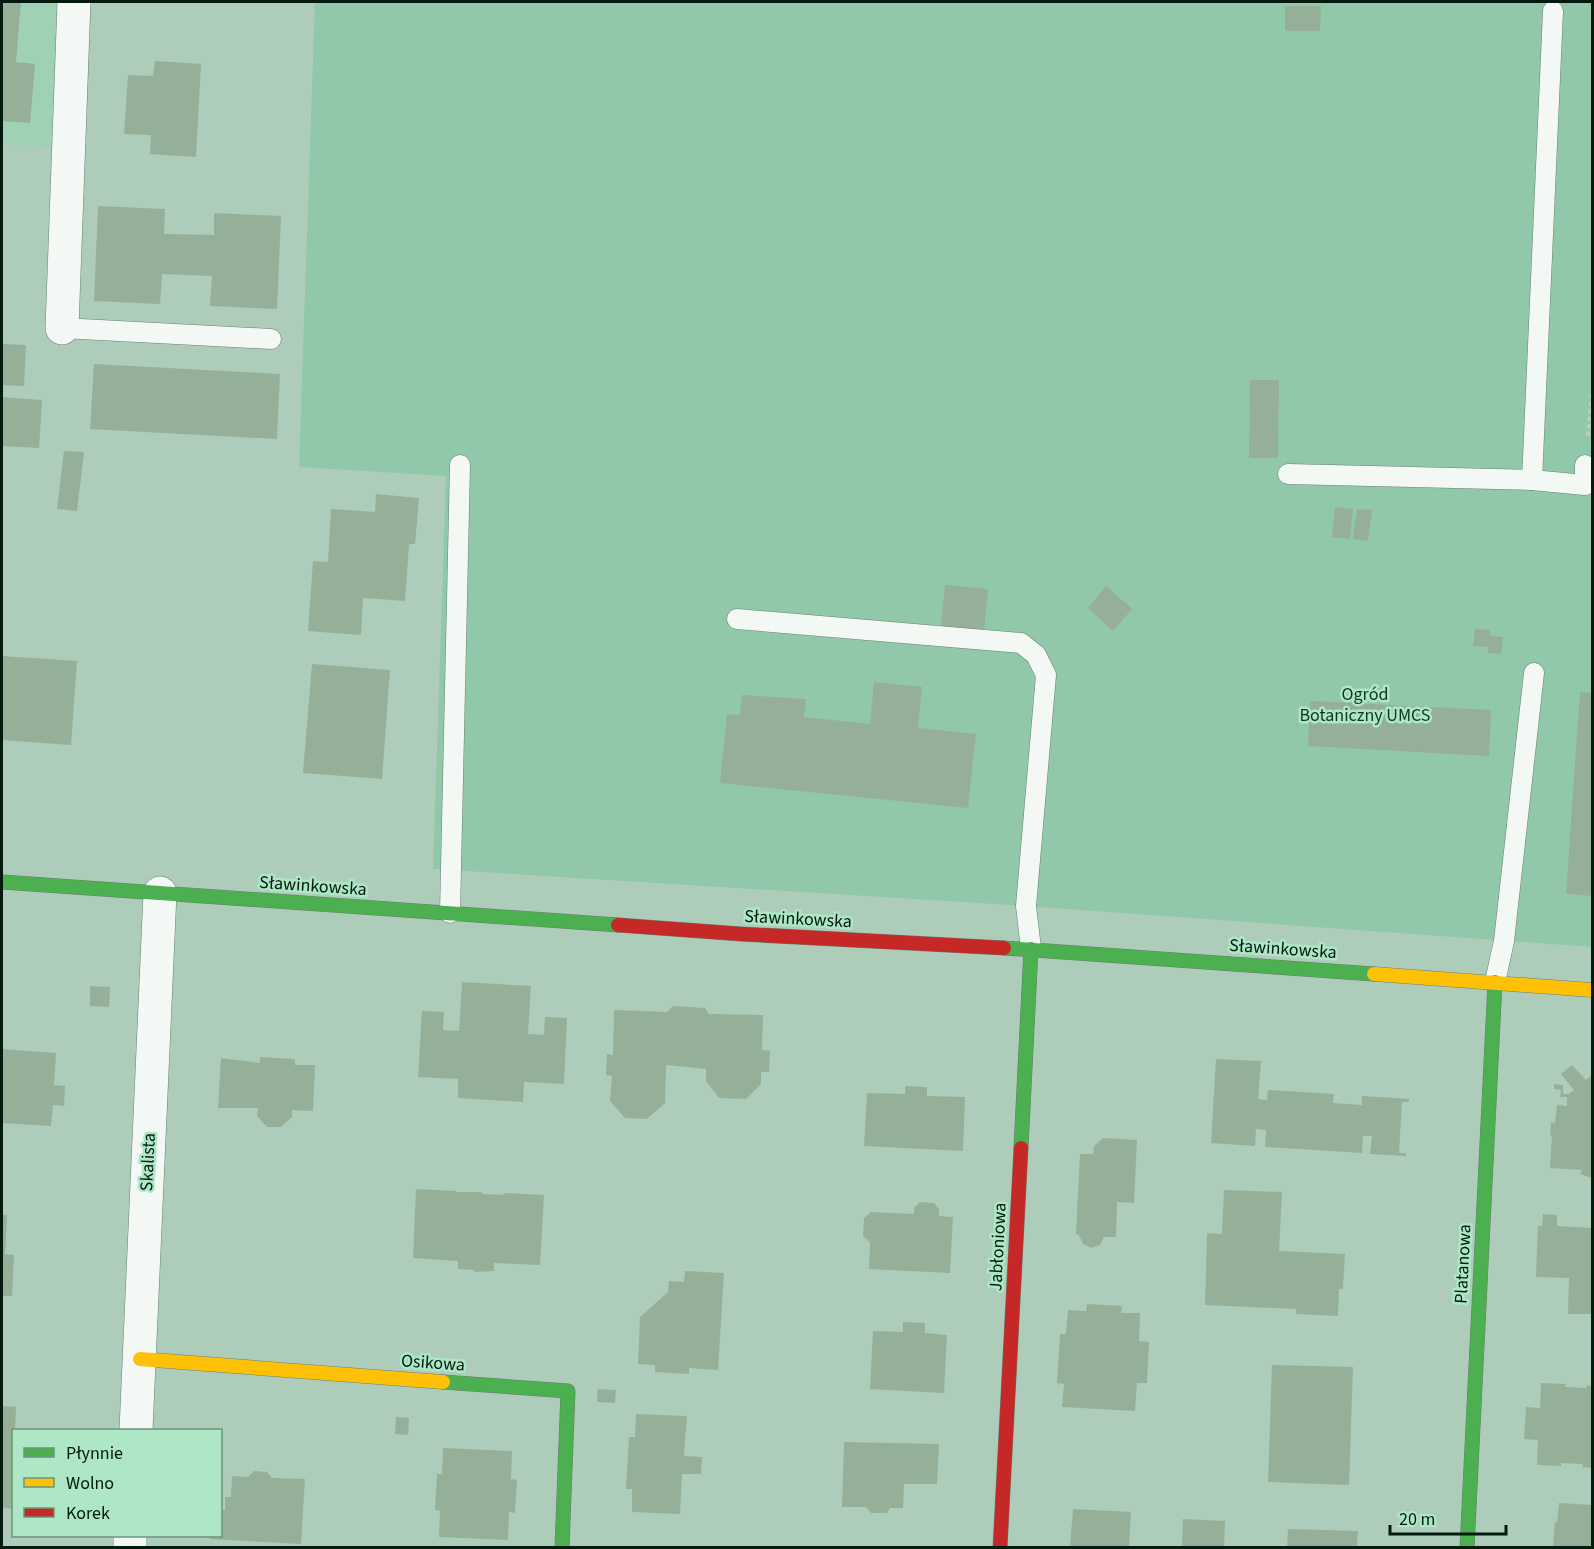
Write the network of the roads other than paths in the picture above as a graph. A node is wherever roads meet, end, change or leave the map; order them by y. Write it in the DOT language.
graph roads {
  1 [pos="74,2"];
  2 [pos="1553,11"];
  3 [pos="62,328"];
  4 [pos="270,339"];
  5 [pos="460,465"];
  6 [pos="1586,465"];
  7 [pos="1288,474"];
  8 [pos="1532,480"];
  9 [pos="737,619"];
  10 [pos="1534,673"];
  11 [pos="2,882"];
  12 [pos="160,893"];
  13 [pos="450,914"];
  14 [pos="1031,949"];
  15 [pos="1495,982"];
  16 [pos="1593,990"];
  17 [pos="140,1359"];
  18 [pos="136,1429"];
  19 [pos="562,1548"];
  20 [pos="1000,1548"];
  21 [pos="1467,1548"];
  1 -- 3 [label="street"];
  2 -- 8 [label="lane"];
  3 -- 4 [label="lane"];
  5 -- 13 [label="lane"];
  6 -- 8 [label="lane"];
  7 -- 8 [label="lane"];
  9 -- 14 [label="lane"];
  10 -- 15 [label="lane"];
  11 -- 12 [label="street, Sławinkowska"];
  12 -- 13 [label="street, Sławinkowska"];
  12 -- 17 [label="street, Skalista"];
  13 -- 14 [label="street, Sławinkowska"];
  14 -- 15 [label="street, Sławinkowska"];
  14 -- 20 [label="street, Jabłoniowa"];
  15 -- 16 [label="street, Sławinkowska"];
  15 -- 21 [label="street, Platanowa"];
  17 -- 18 [label="street, Skalista"];
  17 -- 19 [label="street, Osikowa"];
}
